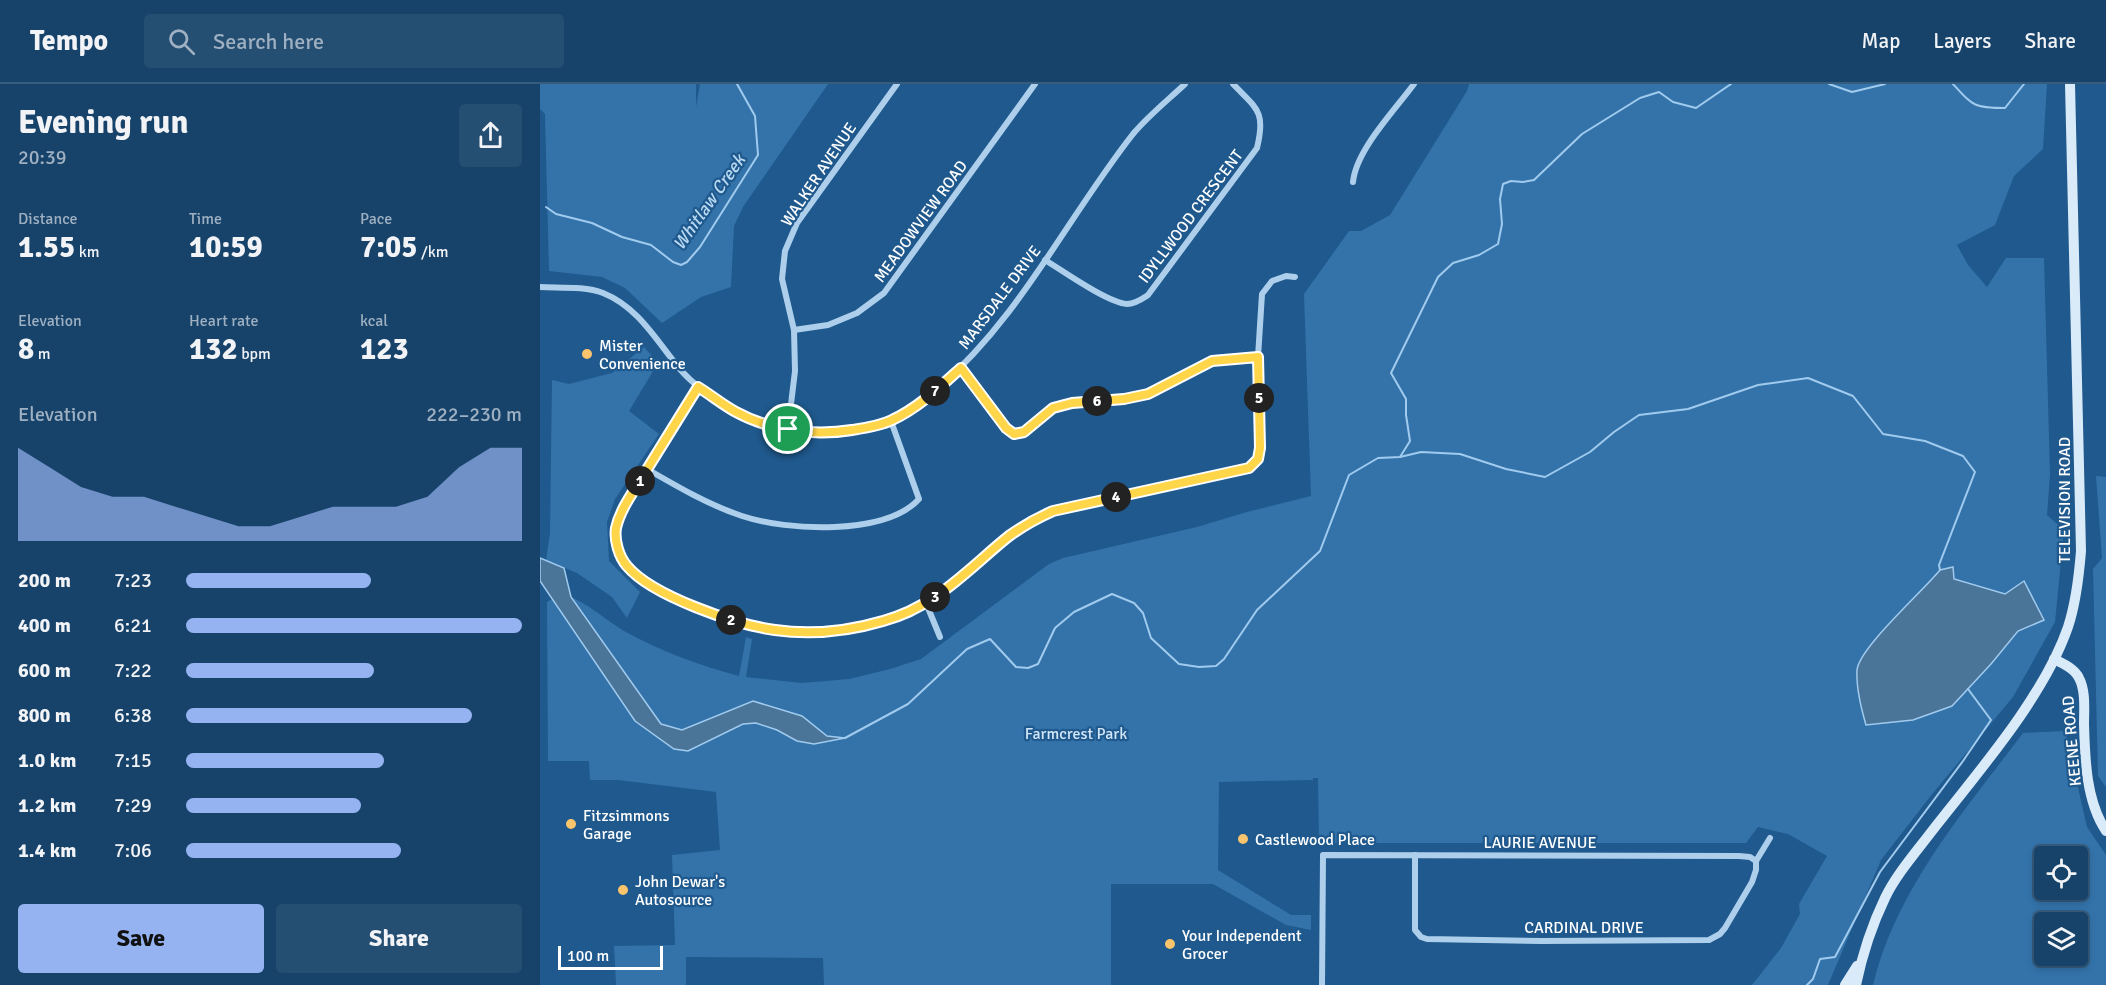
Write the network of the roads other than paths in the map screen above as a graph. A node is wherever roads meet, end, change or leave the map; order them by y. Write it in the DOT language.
graph roads {
  1 [pos="897,84"];
  2 [pos="1035,84"];
  3 [pos="1185,84"];
  4 [pos="1233,84"];
  5 [pos="1414,84"];
  6 [pos="2070,84"];
  7 [pos="1353,182"];
  8 [pos="1045,260"];
  9 [pos="1295,277"];
  10 [pos="540,287"];
  11 [pos="794,330"];
  12 [pos="1258,357"];
  13 [pos="961,368"];
  14 [pos="698,387"];
  15 [pos="891,421"];
  16 [pos="788,429"];
  17 [pos="647,469"];
  18 [pos="927,603"];
  19 [pos="940,638"];
  20 [pos="2054,659"];
  21 [pos="2106,831"];
  22 [pos="1770,838"];
  23 [pos="1415,855"];
  24 [pos="1756,861"];
  25 [pos="1861,961"];
  26 [pos="1322,985"];
  27 [pos="1845,985"];
  28 [pos="1856,985"];
  1 -- 11 [label="street, WALKER AVENUE"];
  2 -- 11 [label="street, MEADOWVIEW ROAD"];
  3 -- 8 [label="street, MARSDALE DRIVE"];
  4 -- 8 [label="street, IDYLLWOOD CRESCENT"];
  5 -- 7 [label="street"];
  6 -- 20 [label="main road, TELEVISION ROAD"];
  8 -- 13 [label="street, MARSDALE DRIVE"];
  9 -- 12 [label="street"];
  10 -- 14 [label="street, MARSDALE DRIVE"];
  11 -- 16 [label="street, WALKER AVENUE"];
  12 -- 13 [label="street"];
  12 -- 18 [label="street"];
  13 -- 15 [label="street, MARSDALE DRIVE"];
  14 -- 16 [label="street, MARSDALE DRIVE"];
  14 -- 17 [label="street"];
  15 -- 16 [label="street, MARSDALE DRIVE"];
  15 -- 17 [label="street"];
  17 -- 18 [label="street"];
  18 -- 19 [label="street"];
  20 -- 21 [label="main road, KEENE ROAD"];
  20 -- 25 [label="main road, TELEVISION ROAD"];
  22 -- 24 [label="street, CARDINAL DRIVE"];
  23 -- 24 [label="street, LAURIE AVENUE"];
  23 -- 24 [label="street, CARDINAL DRIVE"];
  23 -- 26 [label="street, LAURIE AVENUE"];
  25 -- 27 [label="main road, TELEVISION ROAD"];
  25 -- 28 [label="main road, TELEVISION ROAD"];
}
